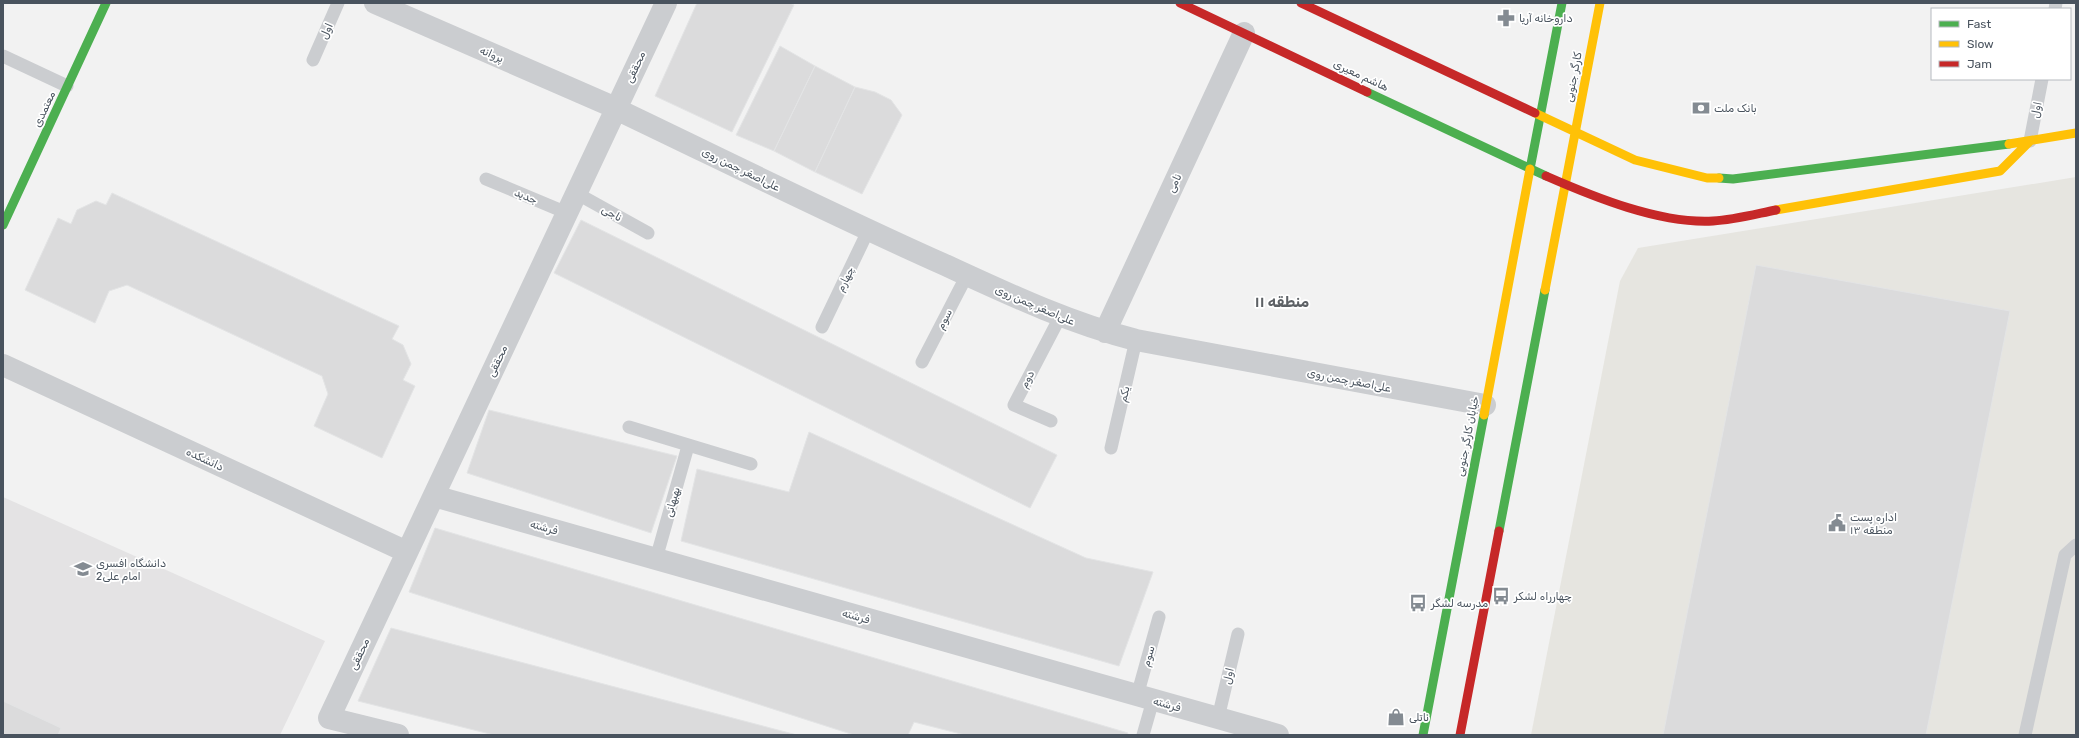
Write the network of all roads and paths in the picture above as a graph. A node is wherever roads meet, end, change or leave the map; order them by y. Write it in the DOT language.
graph roads {
  1 [pos="106,3"];
  2 [pos="338,3"];
  3 [pos="375,3"];
  4 [pos="666,3"];
  5 [pos="1180,3"];
  6 [pos="1301,3"];
  7 [pos="1562,3"];
  8 [pos="1600,3"];
  9 [pos="1244,33"];
  10 [pos="3,56"];
  11 [pos="314,60"];
  12 [pos="2042,80"];
  13 [pos="67,86"];
  14 [pos="613,107"];
  15 [pos="1541,115"];
  16 [pos="1574,132"];
  17 [pos="2076,133"];
  18 [pos="2030,141"];
  19 [pos="1531,169"];
  20 [pos="486,179"];
  21 [pos="1565,183"];
  22 [pos="576,193"];
  23 [pos="567,212"];
  24 [pos="3,224"];
  25 [pos="868,231"];
  26 [pos="648,233"];
  27 [pos="967,275"];
  28 [pos="1060,317"];
  29 [pos="822,327"];
  30 [pos="1105,332"];
  31 [pos="1136,340"];
  32 [pos="922,362"];
  33 [pos="3,365"];
  34 [pos="1485,405"];
  35 [pos="1052,421"];
  36 [pos="629,427"];
  37 [pos="688,446"];
  38 [pos="1111,448"];
  39 [pos="751,464"];
  40 [pos="434,496"];
  41 [pos="2076,545"];
  42 [pos="407,552"];
  43 [pos="656,559"];
  44 [pos="1159,617"];
  45 [pos="1238,634"];
  46 [pos="1145,698"];
  47 [pos="1218,718"];
  48 [pos="398,735"];
  49 [pos="1143,735"];
  50 [pos="1278,735"];
  51 [pos="1423,735"];
  52 [pos="1460,735"];
  53 [pos="2025,735"];
  1 -- 13 [label="main road, معتمدی"];
  2 -- 11 [label="lane, اول"];
  3 -- 14 [label="street, پروانه"];
  4 -- 14 [label="street, محققی"];
  5 -- 9 [label="main road, هاشم معیری"];
  6 -- 15 [label="main road"];
  7 -- 15 [label="main road"];
  8 -- 16 [label="main road, کارگر جنوبی"];
  9 -- 19 [label="main road, هاشم معیری"];
  9 -- 30 [label="street, نامی"];
  10 -- 13 [label="lane"];
  12 -- 18 [label="lane, اول"];
  13 -- 24 [label="main road, معتمدی"];
  14 -- 22 [label="street, محققی"];
  14 -- 25 [label="street, علی‌اصغر چمن روی"];
  15 -- 16 [label="main road"];
  15 -- 19 [label="main road, خیابان کارگر جنوبی"];
  16 -- 18 [label="main road"];
  16 -- 21 [label="main road, کارگر جنوبی"];
  17 -- 18 [label="main road"];
  18 -- 21 [label="main road, هاشم معیری"];
  19 -- 21 [label="main road, هاشم معیری"];
  19 -- 34 [label="main road, خیابان کارگر جنوبی"];
  20 -- 23 [label="lane, جدید"];
  21 -- 52 [label="main road"];
  22 -- 23 [label="street, محققی"];
  22 -- 26 [label="lane, ناجی"];
  23 -- 40 [label="street, محققی"];
  25 -- 27 [label="street, علی‌اصغر چمن روی"];
  25 -- 29 [label="lane, چهارم"];
  27 -- 28 [label="street, علی‌اصغر چمن روی"];
  27 -- 32 [label="lane, سوم"];
  28 -- 30 [label="street, علی‌اصغر چمن روی"];
  28 -- 35 [label="lane, دوم"];
  30 -- 31 [label="street, علی‌اصغر چمن روی"];
  31 -- 34 [label="street, علی‌اصغر چمن روی"];
  31 -- 38 [label="lane, یکم"];
  33 -- 42 [label="street, دانشکده"];
  34 -- 51 [label="main road, خیابان کارگر جنوبی"];
  36 -- 37 [label="lane"];
  37 -- 39 [label="lane"];
  37 -- 43 [label="lane, بهبهانی"];
  40 -- 42 [label="street, محققی"];
  40 -- 43 [label="street, فرشته"];
  41 -- 53 [label="lane"];
  42 -- 48 [label="street, محققی"];
  43 -- 46 [label="street, فرشته"];
  44 -- 46 [label="lane, سوم"];
  45 -- 47 [label="lane, اول"];
  46 -- 47 [label="street, فرشته"];
  46 -- 49 [label="lane"];
  47 -- 50 [label="street, فرشته"];
}
